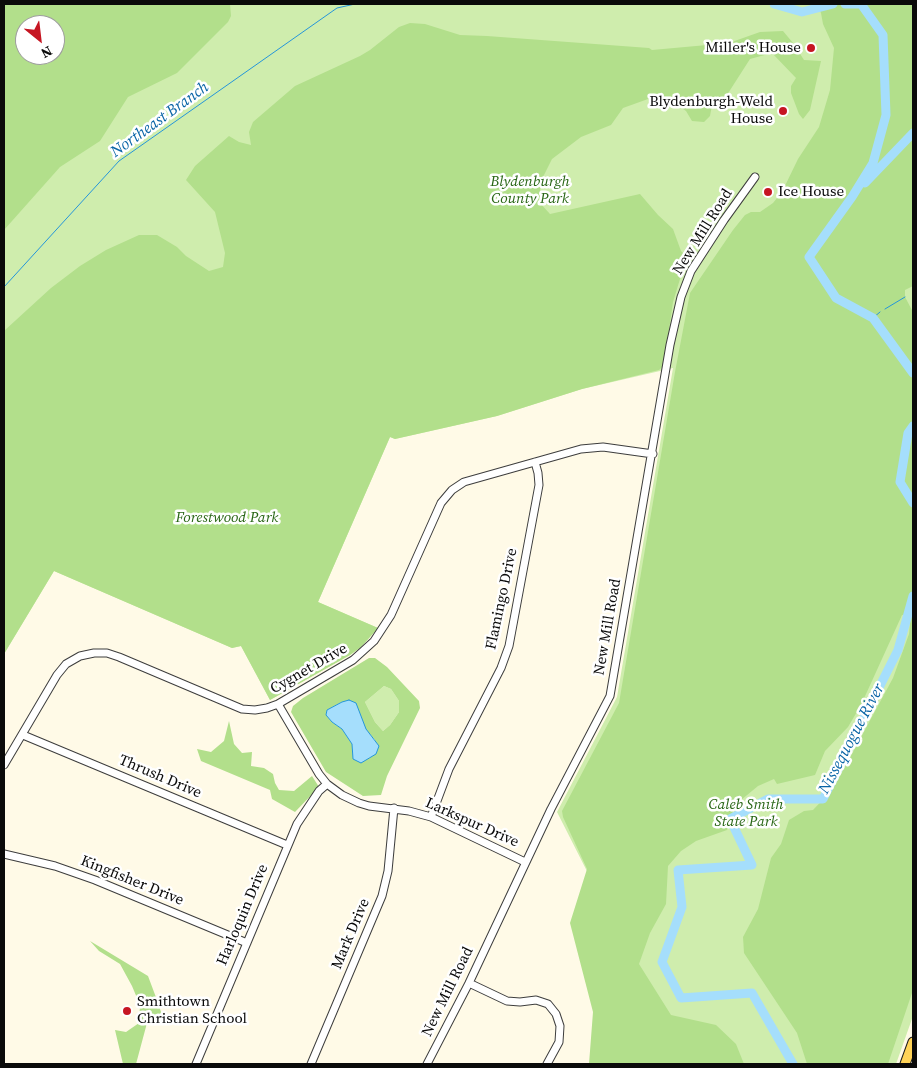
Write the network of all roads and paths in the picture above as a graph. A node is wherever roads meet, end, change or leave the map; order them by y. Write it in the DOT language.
graph roads {
  1 [pos="756,177"];
  2 [pos="653,454"];
  3 [pos="535,462"];
  4 [pos="278,704"];
  5 [pos="23,735"];
  6 [pos="4,765"];
  7 [pos="328,784"];
  8 [pos="394,808"];
  9 [pos="431,817"];
  10 [pos="287,845"];
  11 [pos="4,854"];
  12 [pos="525,862"];
  13 [pos="246,943"];
  14 [pos="469,983"];
  15 [pos="913,1042"];
  16 [pos="196,1064"];
  17 [pos="311,1064"];
  18 [pos="427,1064"];
  19 [pos="547,1064"];
  20 [pos="905,1064"];
  1 -- 2 [label="street, New Mill Road"];
  2 -- 3 [label="street, Cygnet Drive"];
  2 -- 12 [label="street, New Mill Road"];
  3 -- 4 [label="street, Cygnet Drive"];
  3 -- 9 [label="street, Flamingo Drive"];
  4 -- 5 [label="street, Cygnet Drive"];
  4 -- 7 [label="street, Larkspur Drive"];
  5 -- 6 [label="street, Cygnet Drive"];
  5 -- 10 [label="street, Thrush Drive"];
  7 -- 8 [label="street, Larkspur Drive"];
  7 -- 10 [label="street, Harloquin Drive"];
  8 -- 9 [label="street, Larkspur Drive"];
  8 -- 17 [label="street, Mark Drive"];
  9 -- 12 [label="street, Larkspur Drive"];
  10 -- 13 [label="street, Harloquin Drive"];
  11 -- 13 [label="street, Kingfisher Drive"];
  12 -- 14 [label="street, New Mill Road"];
  13 -- 16 [label="street, Harloquin Drive"];
  14 -- 18 [label="street, New Mill Road"];
  14 -- 19 [label="street"];
  15 -- 20 [label="main road"];
}
